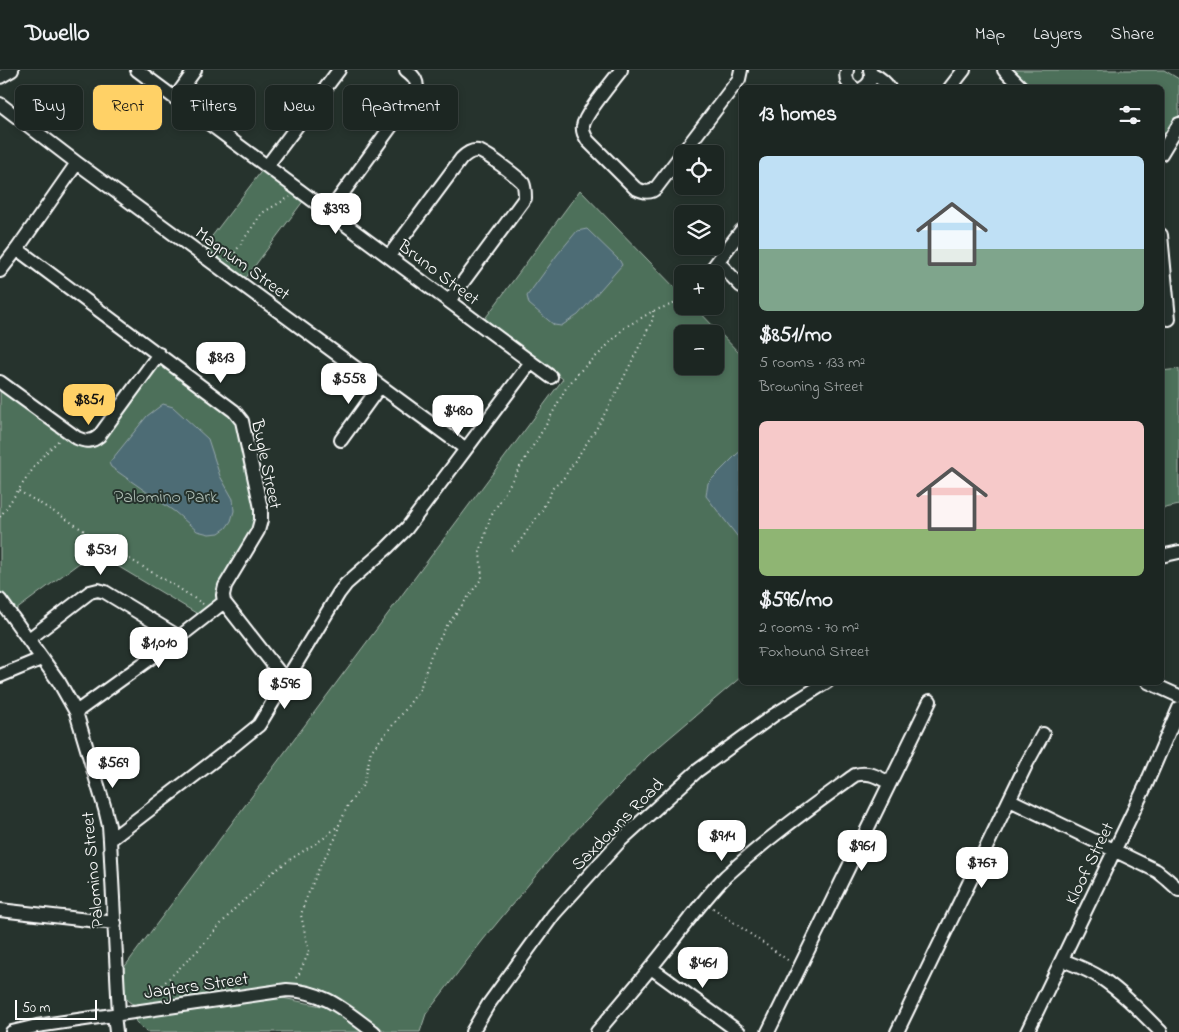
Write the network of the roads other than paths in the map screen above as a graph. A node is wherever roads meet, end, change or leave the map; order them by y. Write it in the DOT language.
graph roads {
  1 [pos="12,70"];
  2 [pos="138,70"];
  3 [pos="195,70"];
  4 [pos="339,70"];
  5 [pos="406,70"];
  6 [pos="621,70"];
  7 [pos="741,70"];
  8 [pos="964,70"];
  9 [pos="1004,70"];
  10 [pos="0,77"];
  11 [pos="870,80"];
  12 [pos="184,85"];
  13 [pos="888,85"];
  14 [pos="952,85"];
  15 [pos="1019,85"];
  16 [pos="172,96"];
  17 [pos="0,104"];
  18 [pos="218,130"];
  19 [pos="1177,130"];
  20 [pos="1164,150"];
  21 [pos="78,163"];
  22 [pos="267,166"];
  23 [pos="329,212"];
  24 [pos="739,234"];
  25 [pos="17,249"];
  26 [pos="389,256"];
  27 [pos="718,262"];
  28 [pos="1164,264"];
  29 [pos="716,265"];
  30 [pos="0,271"];
  31 [pos="739,284"];
  32 [pos="450,302"];
  33 [pos="1170,319"];
  34 [pos="158,354"];
  35 [pos="531,362"];
  36 [pos="551,377"];
  37 [pos="0,382"];
  38 [pos="380,386"];
  39 [pos="341,440"];
  40 [pos="466,449"];
  41 [pos="1179,552"];
  42 [pos="1164,555"];
  43 [pos="0,600"];
  44 [pos="224,602"];
  45 [pos="179,637"];
  46 [pos="29,639"];
  47 [pos="41,659"];
  48 [pos="0,676"];
  49 [pos="286,681"];
  50 [pos="822,685"];
  51 [pos="1155,685"];
  52 [pos="1179,696"];
  53 [pos="930,701"];
  54 [pos="1179,708"];
  55 [pos="76,712"];
  56 [pos="1043,734"];
  57 [pos="1173,737"];
  58 [pos="890,783"];
  59 [pos="1010,800"];
  60 [pos="110,840"];
  61 [pos="1115,850"];
  62 [pos="1179,890"];
  63 [pos="0,910"];
  64 [pos="115,924"];
  65 [pos="1062,960"];
  66 [pos="651,968"];
  67 [pos="116,1014"];
  68 [pos="368,1030"];
  69 [pos="12,1032"];
  70 [pos="116,1032"];
  71 [pos="472,1032"];
  72 [pos="597,1032"];
  73 [pos="739,1032"];
  74 [pos="768,1032"];
  75 [pos="897,1032"];
  76 [pos="1027,1032"];
  77 [pos="1161,1032"];
  1 -- 10 [label="street"];
  2 -- 16 [label="street, Bruno Street"];
  3 -- 12 [label="street"];
  4 -- 22 [label="street"];
  5 -- 23 [label="street"];
  6 -- 7 [label="street"];
  8 -- 14 [label="street"];
  9 -- 15 [label="street"];
  11 -- 13 [label="street"];
  17 -- 21 [label="street, Magnum Street"];
  18 -- 22 [label="street, Bruno Street"];
  19 -- 20 [label="street"];
  21 -- 25 [label="street"];
  21 -- 38 [label="street, Magnum Street"];
  22 -- 23 [label="street, Bruno Street"];
  23 -- 26 [label="street, Bruno Street"];
  24 -- 27 [label="street"];
  25 -- 30 [label="street"];
  25 -- 34 [label="street, Bugle Street"];
  26 -- 32 [label="street, Bruno Street"];
  26 -- 32 [label="street"];
  27 -- 29 [label="street"];
  27 -- 31 [label="street"];
  28 -- 33 [label="street"];
  32 -- 35 [label="street, Bruno Street"];
  34 -- 37 [label="street"];
  34 -- 44 [label="street, Bugle Street"];
  35 -- 36 [label="street, Bruno Street"];
  35 -- 40 [label="street"];
  38 -- 39 [label="street"];
  38 -- 40 [label="street, Magnum Street"];
  40 -- 49 [label="street"];
  41 -- 42 [label="street"];
  43 -- 46 [label="street, Palomino Street"];
  44 -- 45 [label="street"];
  44 -- 49 [label="street"];
  45 -- 46 [label="street"];
  45 -- 55 [label="street"];
  46 -- 47 [label="street, Palomino Street"];
  47 -- 48 [label="street"];
  47 -- 55 [label="street, Palomino Street"];
  49 -- 60 [label="street"];
  50 -- 71 [label="street, Saxdowns Road"];
  51 -- 52 [label="street"];
  53 -- 58 [label="street"];
  54 -- 57 [label="street, Kloof Street"];
  55 -- 60 [label="street, Palomino Street"];
  56 -- 59 [label="street"];
  57 -- 61 [label="street, Kloof Street"];
  58 -- 66 [label="street"];
  58 -- 74 [label="street"];
  59 -- 61 [label="street"];
  59 -- 75 [label="street"];
  60 -- 64 [label="street, Palomino Street"];
  61 -- 62 [label="street"];
  61 -- 65 [label="street, Kloof Street"];
  63 -- 64 [label="street"];
  64 -- 67 [label="street, Palomino Street"];
  65 -- 76 [label="street, Kloof Street"];
  65 -- 77 [label="street"];
  66 -- 72 [label="street"];
  66 -- 73 [label="street"];
  67 -- 68 [label="street, Jagters Street"];
  67 -- 69 [label="street, Jagters Street"];
  67 -- 70 [label="street, Palomino Street"];
}
